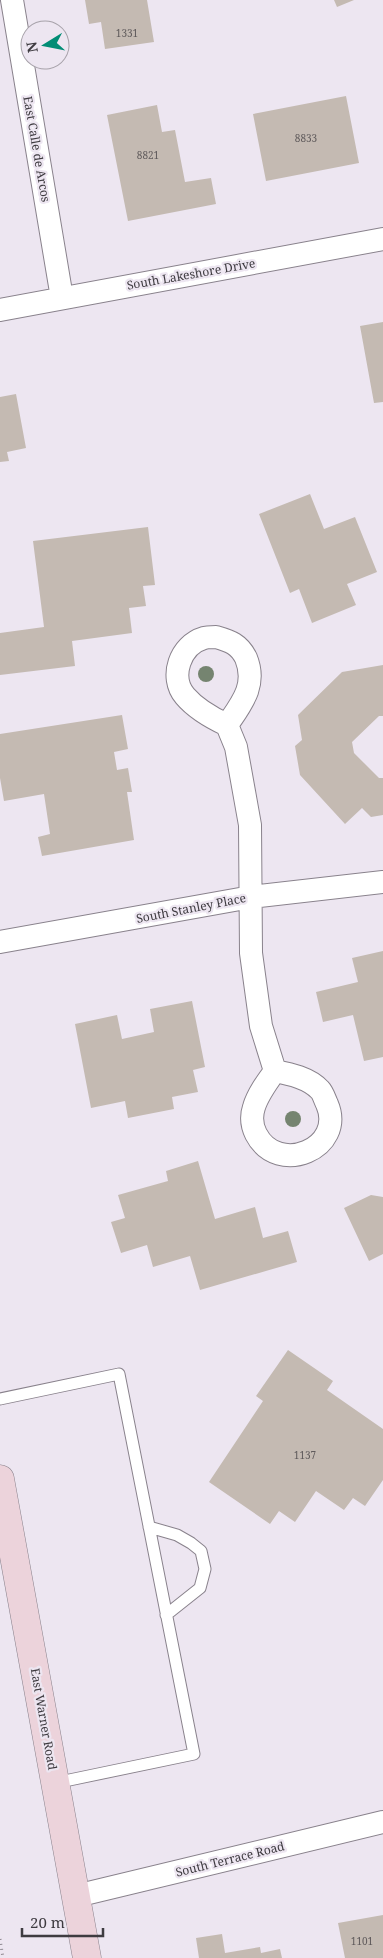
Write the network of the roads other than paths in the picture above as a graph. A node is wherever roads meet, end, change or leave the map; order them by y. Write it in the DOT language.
graph roads {
  1 [pos="12,0"];
  2 [pos="383,239"];
  3 [pos="62,298"];
  4 [pos="0,310"];
  5 [pos="227,725"];
  6 [pos="383,882"];
  7 [pos="251,897"];
  8 [pos="0,942"];
  9 [pos="275,1071"];
  10 [pos="0,1399"];
  11 [pos="0,1480"];
  12 [pos="149,1527"];
  13 [pos="166,1615"];
  14 [pos="55,1784"];
  15 [pos="383,1822"];
  16 [pos="76,1896"];
  17 [pos="88,1958"];
  1 -- 3 [label="street, East Calle de Arcos"];
  2 -- 3 [label="street, South Lakeshore Drive"];
  3 -- 4 [label="street, South Lakeshore Drive"];
  5 -- 7 [label="street"];
  6 -- 7 [label="street, South Stanley Place"];
  7 -- 8 [label="street, South Stanley Place"];
  7 -- 9 [label="street"];
  10 -- 12 [label="lane"];
  11 -- 14 [label="main road, East Warner Road"];
  12 -- 13 [label="lane"];
  12 -- 13 [label="lane"];
  13 -- 14 [label="lane"];
  14 -- 16 [label="main road, East Warner Road"];
  15 -- 16 [label="street, South Terrace Road"];
  16 -- 17 [label="main road, East Warner Road"];
}
